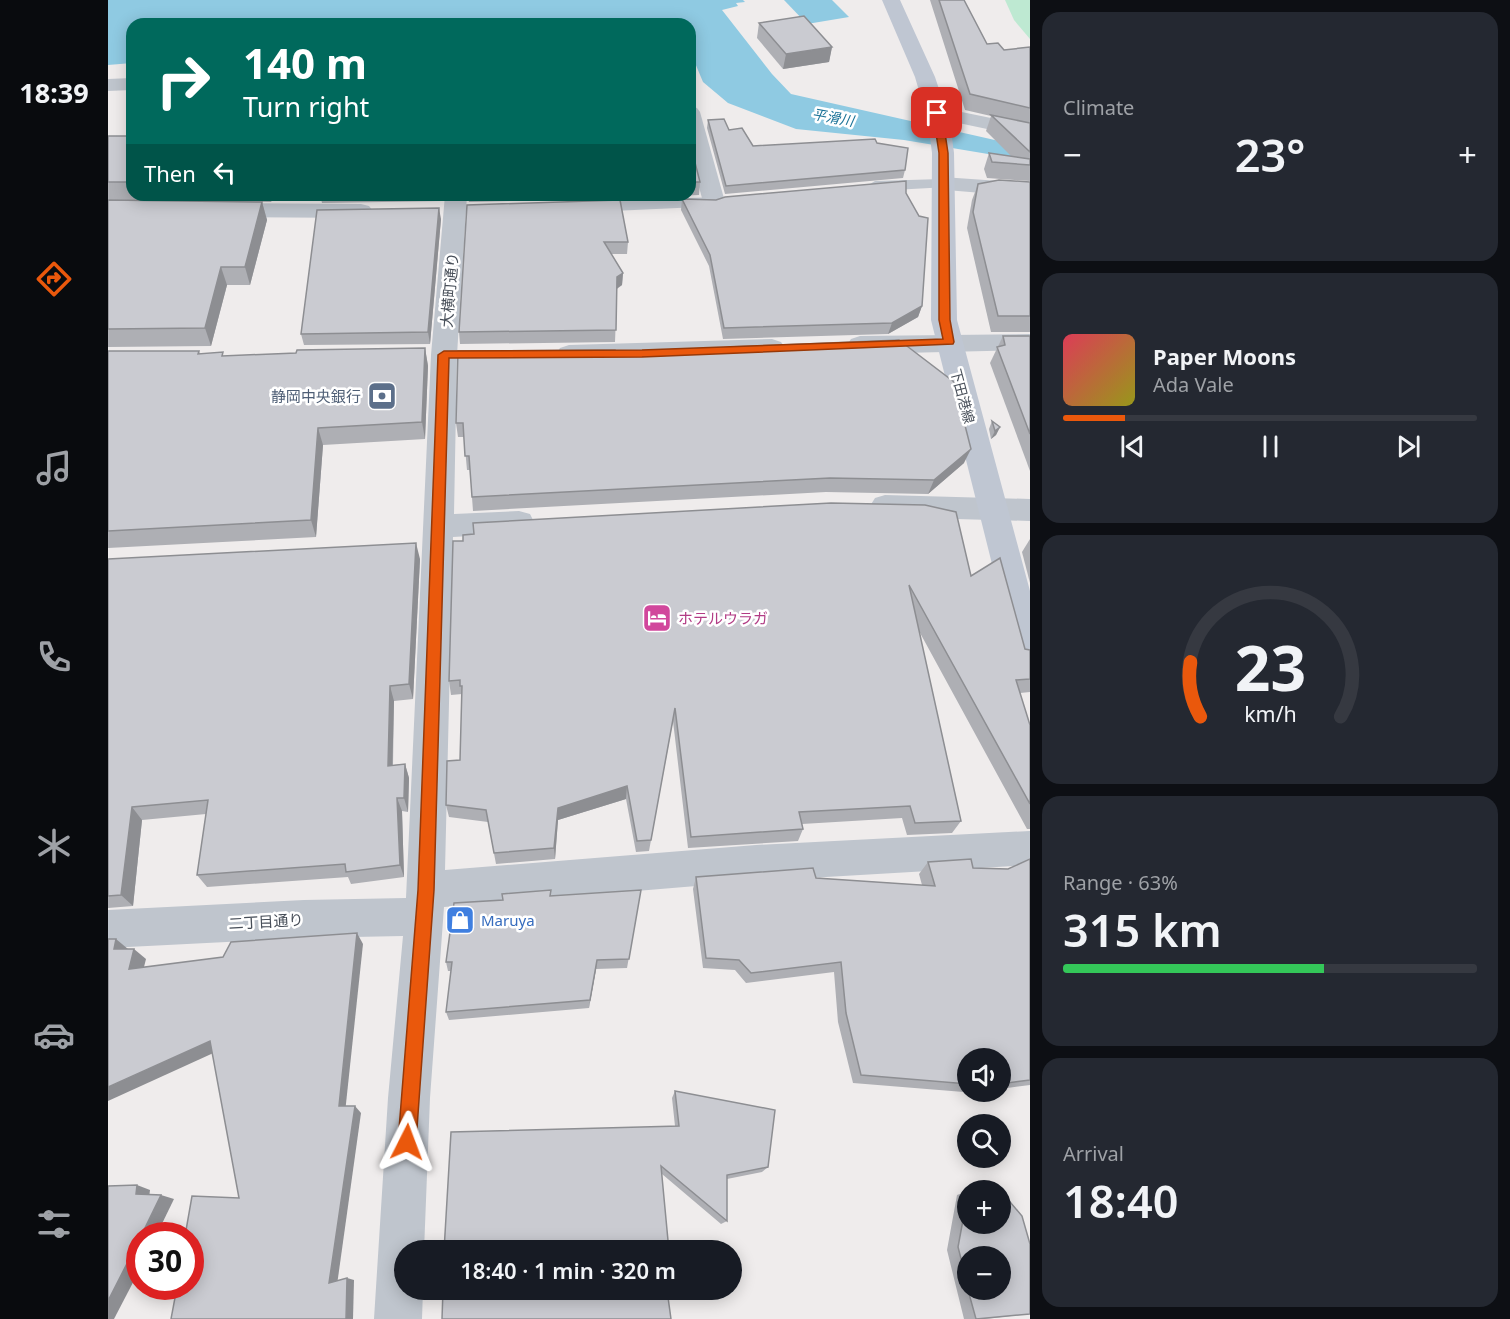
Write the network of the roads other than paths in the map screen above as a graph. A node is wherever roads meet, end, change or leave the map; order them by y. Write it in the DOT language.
graph roads {
  1 [pos="891,0"];
  2 [pos="126,84"];
  3 [pos="108,86"];
  4 [pos="938,117"];
  5 [pos="696,127"];
  6 [pos="1030,132"];
  7 [pos="942,184"];
  8 [pos="858,188"];
  9 [pos="1030,190"];
  10 [pos="725,202"];
  11 [pos="453,206"];
  12 [pos="574,208"];
  13 [pos="192,210"];
  14 [pos="386,211"];
  15 [pos="949,342"];
  16 [pos="1030,342"];
  17 [pos="831,346"];
  18 [pos="796,348"];
  19 [pos="549,354"];
  20 [pos="862,505"];
  21 [pos="993,507"];
  22 [pos="1030,510"];
  23 [pos="545,520"];
  24 [pos="430,539"];
  25 [pos="1030,652"];
  26 [pos="1030,848"];
  27 [pos="425,904"];
  28 [pos="108,929"];
  29 [pos="398,1319"];
  1 -- 4 [label="main road, 下田港線"];
  2 -- 3 [label="street"];
  4 -- 6 [label="street"];
  4 -- 7 [label="main road, 下田港線"];
  5 -- 10 [label="street"];
  7 -- 8 [label="lane"];
  7 -- 9 [label="street"];
  7 -- 15 [label="main road, 下田港線"];
  10 -- 12 [label="lane"];
  11 -- 24 [label="street, 大横町通り"];
  13 -- 14 [label="street"];
  15 -- 16 [label="street"];
  15 -- 17 [label="street"];
  15 -- 21 [label="main road, 下田港線"];
  18 -- 19 [label="street"];
  20 -- 21 [label="street"];
  21 -- 22 [label="street"];
  21 -- 25 [label="main road, 下田港線"];
  23 -- 24 [label="street"];
  24 -- 27 [label="street, 大横町通り"];
  26 -- 27 [label="street, 二丁目通り"];
  27 -- 28 [label="street, 二丁目通り"];
  27 -- 29 [label="street, 大横町通り"];
}
